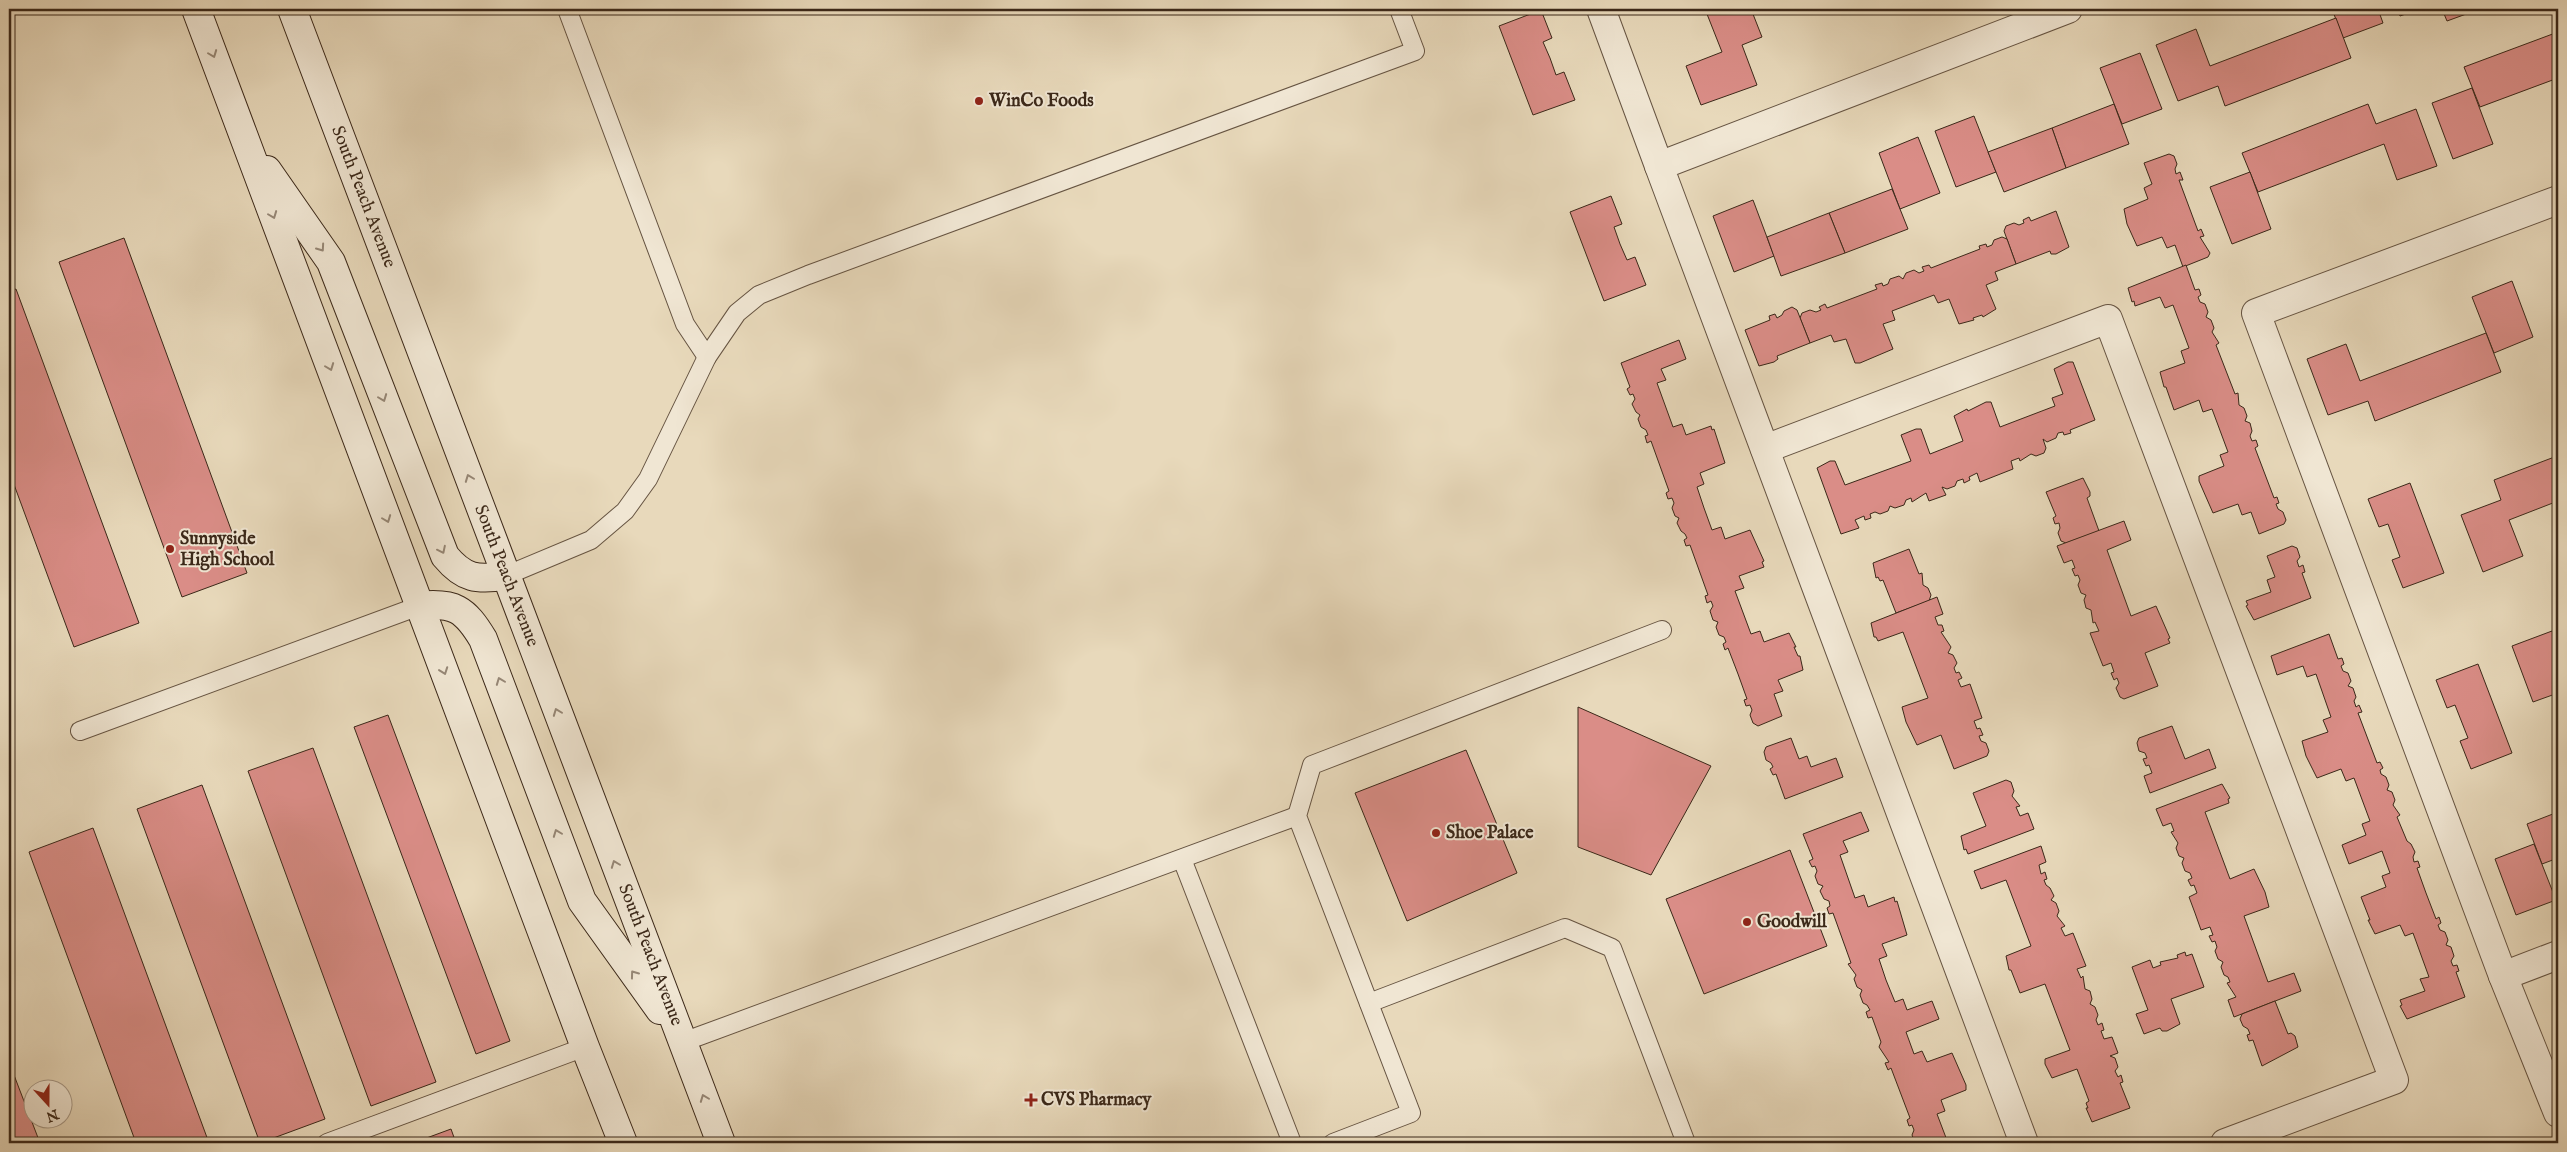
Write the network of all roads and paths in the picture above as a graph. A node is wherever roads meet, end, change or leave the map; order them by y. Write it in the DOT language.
graph roads {
  1 [pos="196,9"];
  2 [pos="292,9"];
  3 [pos="567,9"];
  4 [pos="1399,9"];
  5 [pos="1601,9"];
  6 [pos="2068,9"];
  7 [pos="244,136"];
  8 [pos="1659,166"];
  9 [pos="2558,200"];
  10 [pos="707,357"];
  11 [pos="1765,449"];
  12 [pos="505,576"];
  13 [pos="419,606"];
  14 [pos="1662,630"];
  15 [pos="80,731"];
  16 [pos="1297,816"];
  17 [pos="1182,859"];
  18 [pos="2558,954"];
  19 [pos="2503,976"];
  20 [pos="1369,1003"];
  21 [pos="683,1042"];
  22 [pos="584,1047"];
  23 [pos="2558,1113"];
  24 [pos="327,1143"];
  25 [pos="623,1143"];
  26 [pos="722,1143"];
  27 [pos="1292,1143"];
  28 [pos="1333,1143"];
  29 [pos="1686,1143"];
  30 [pos="2024,1143"];
  31 [pos="2225,1143"];
  1 -- 7 [label="street, one-way"];
  12 -- 2 [label="street, South Peach Avenue, one-way"];
  3 -- 10 [label="lane"];
  4 -- 10 [label="lane"];
  5 -- 8 [label="street"];
  6 -- 8 [label="street"];
  7 -- 12 [label="street, one-way"];
  7 -- 13 [label="street, one-way"];
  8 -- 11 [label="street"];
  9 -- 19 [label="street"];
  10 -- 12 [label="lane"];
  11 -- 30 [label="street"];
  11 -- 31 [label="street"];
  21 -- 12 [label="street, South Peach Avenue, one-way"];
  13 -- 15 [label="lane"];
  21 -- 13 [label="street, one-way"];
  13 -- 22 [label="street, one-way"];
  14 -- 16 [label="lane"];
  16 -- 17 [label="lane"];
  16 -- 20 [label="lane"];
  17 -- 21 [label="lane"];
  17 -- 27 [label="lane"];
  18 -- 19 [label="street"];
  19 -- 23 [label="street"];
  20 -- 28 [label="lane"];
  20 -- 29 [label="lane"];
  26 -- 21 [label="street, South Peach Avenue, one-way"];
  22 -- 24 [label="lane"];
  22 -- 25 [label="street"];
}
